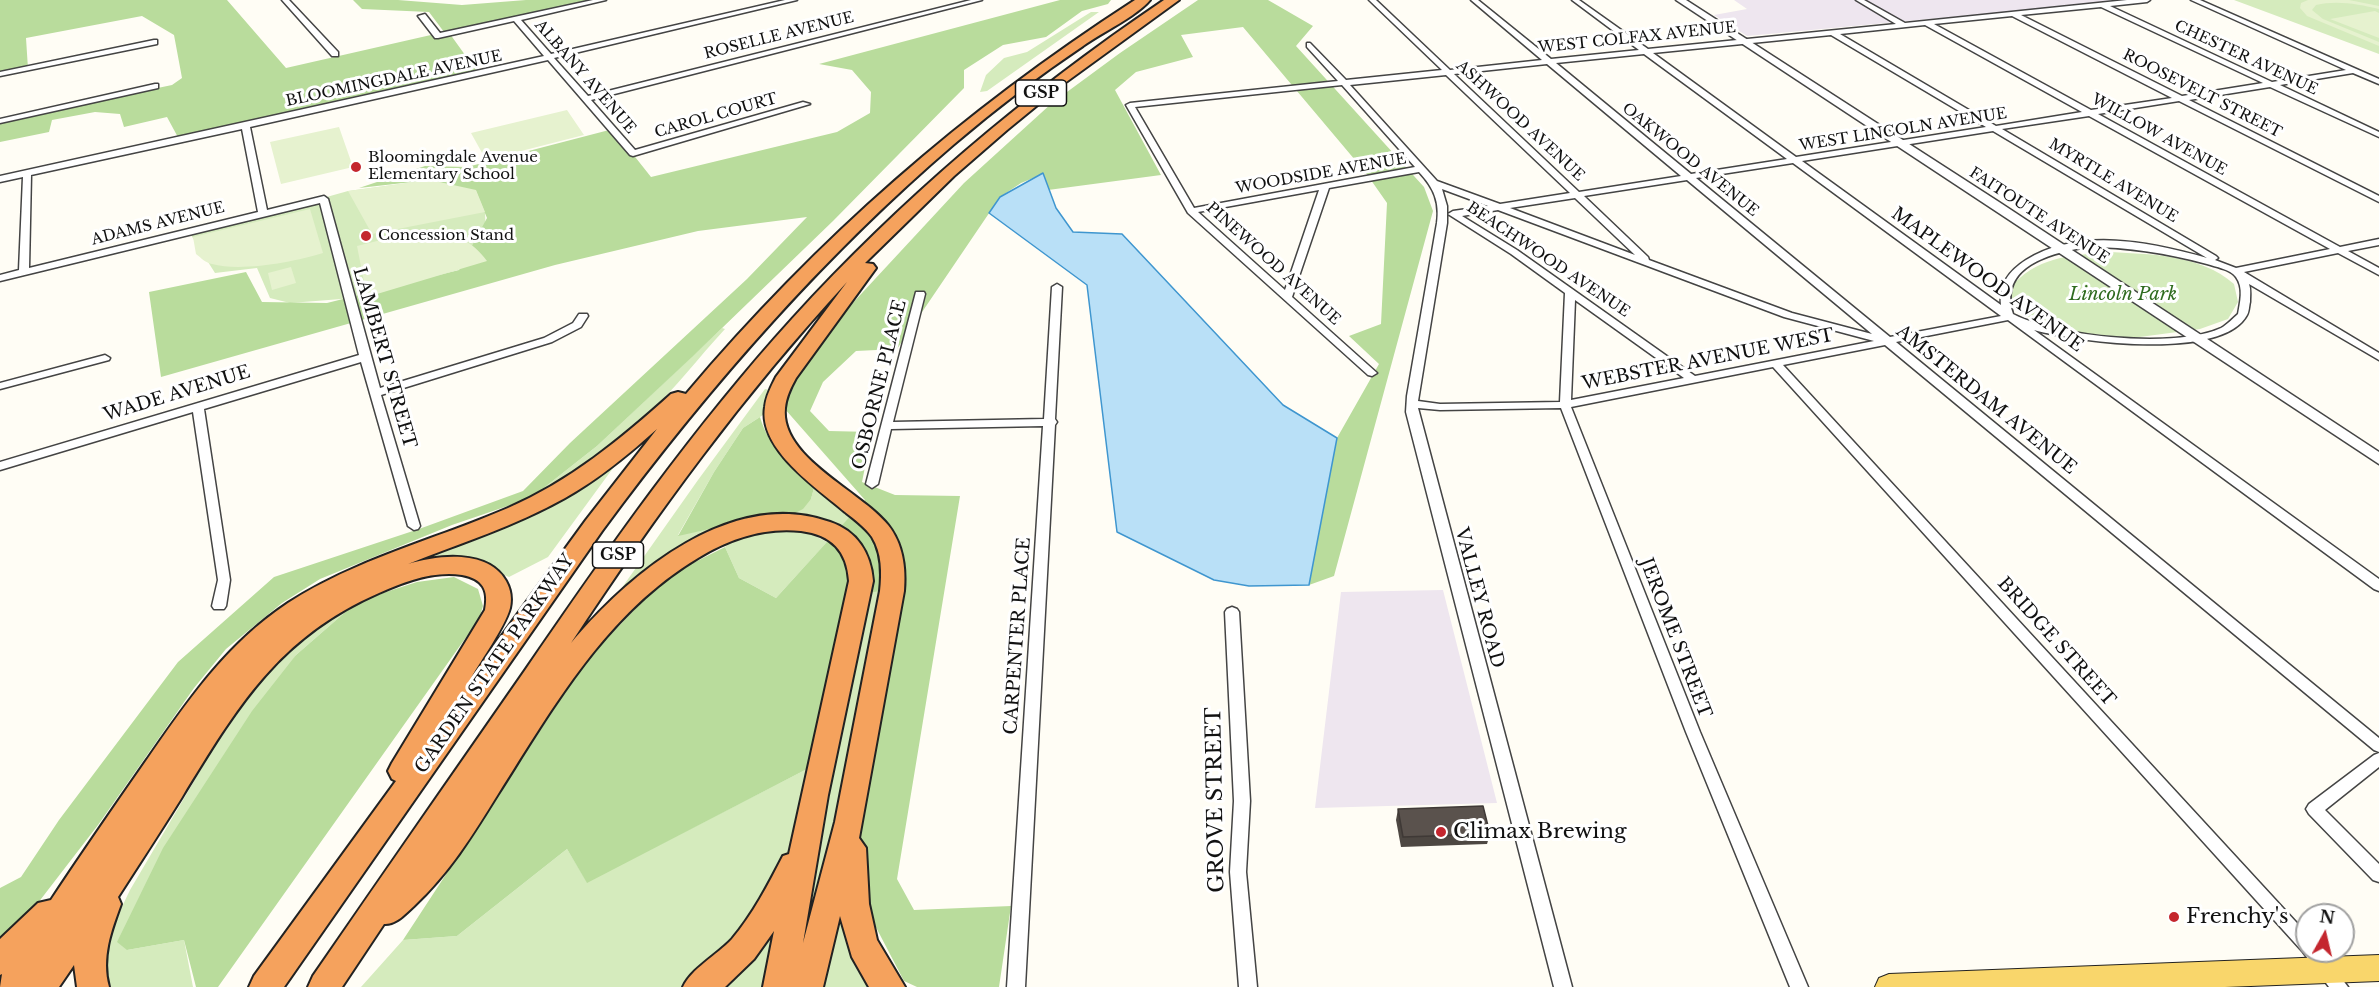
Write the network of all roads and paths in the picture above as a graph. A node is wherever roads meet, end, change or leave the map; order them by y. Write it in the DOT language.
graph roads {
  1 [pos="285,0"];
  2 [pos="603,0"];
  3 [pos="794,0"];
  4 [pos="979,0"];
  5 [pos="1144,0"];
  6 [pos="1173,0"];
  7 [pos="1372,0"];
  8 [pos="1474,0"];
  9 [pos="1575,0"];
  10 [pos="1680,0"];
  11 [pos="1859,0"];
  12 [pos="2034,0"];
  13 [pos="2147,0"];
  14 [pos="2194,0"];
  15 [pos="2129,1"];
  16 [pos="2102,4"];
  17 [pos="2053,9"];
  18 [pos="2013,14"];
  19 [pos="422,16"];
  20 [pos="517,20"];
  21 [pos="1925,22"];
  22 [pos="1902,24"];
  23 [pos="1832,32"];
  24 [pos="1741,41"];
  25 [pos="154,42"];
  26 [pos="1310,45"];
  27 [pos="1645,51"];
  28 [pos="335,54"];
  29 [pos="551,58"];
  30 [pos="1549,61"];
  31 [pos="2354,71"];
  32 [pos="1448,72"];
  33 [pos="0,74"];
  34 [pos="2379,82"];
  35 [pos="1343,83"];
  36 [pos="2271,84"];
  37 [pos="155,86"];
  38 [pos="586,99"];
  39 [pos="2181,99"];
  40 [pos="806,104"];
  41 [pos="1130,105"];
  42 [pos="2091,113"];
  43 [pos="0,121"];
  44 [pos="245,125"];
  45 [pos="1995,129"];
  46 [pos="2379,135"];
  47 [pos="1901,144"];
  48 [pos="633,153"];
  49 [pos="1796,161"];
  50 [pos="1421,169"];
  51 [pos="27,173"];
  52 [pos="1691,178"];
  53 [pos="0,179"];
  54 [pos="1434,183"];
  55 [pos="1325,187"];
  56 [pos="1580,196"];
  57 [pos="919,198"];
  58 [pos="324,199"];
  59 [pos="2379,199"];
  60 [pos="1503,208"];
  61 [pos="1191,211"];
  62 [pos="263,213"];
  63 [pos="1450,214"];
  64 [pos="2379,242"];
  65 [pos="2063,249"];
  66 [pos="2340,250"];
  67 [pos="1649,263"];
  68 [pos="24,272"];
  69 [pos="2235,272"];
  70 [pos="2379,272"];
  71 [pos="0,278"];
  72 [pos="1057,287"];
  73 [pos="1570,292"];
  74 [pos="920,294"];
  75 [pos="1287,298"];
  76 [pos="583,316"];
  77 [pos="2009,317"];
  78 [pos="763,320"];
  79 [pos="2199,339"];
  80 [pos="1888,340"];
  81 [pos="365,357"];
  82 [pos="2379,357"];
  83 [pos="105,358"];
  84 [pos="1776,364"];
  85 [pos="1372,373"];
  86 [pos="1694,381"];
  87 [pos="0,386"];
  88 [pos="376,393"];
  89 [pos="1411,404"];
  90 [pos="1565,405"];
  91 [pos="198,408"];
  92 [pos="1051,422"];
  93 [pos="887,426"];
  94 [pos="2379,459"];
  95 [pos="0,466"];
  96 [pos="872,484"];
  97 [pos="414,526"];
  98 [pos="2379,586"];
  99 [pos="219,606"];
  100 [pos="1232,612"];
  101 [pos="2379,746"];
  102 [pos="2379,759"];
  103 [pos="854,802"];
  104 [pos="811,812"];
  105 [pos="132,850"];
  106 [pos="93,862"];
  107 [pos="2379,875"];
  108 [pos="2295,933"];
  109 [pos="355,941"];
  110 [pos="296,944"];
  111 [pos="0,960"];
  112 [pos="2379,968"];
  113 [pos="2326,969"];
  114 [pos="12,987"];
  115 [pos="41,987"];
  116 [pos="93,987"];
  117 [pos="265,987"];
  118 [pos="324,987"];
  119 [pos="699,987"];
  120 [pos="779,987"];
  121 [pos="807,987"];
  122 [pos="889,987"];
  123 [pos="1016,987"];
  124 [pos="1248,987"];
  125 [pos="1563,987"];
  126 [pos="1798,987"];
  127 [pos="1889,987"];
  1 -- 28 [label="street"];
  2 -- 20 [label="street"];
  3 -- 29 [label="street, BLOOMINGDALE AVENUE"];
  4 -- 38 [label="street, ROSELLE AVENUE"];
  5 -- 78 [label="highway, GARDEN STATE PARKWAY / GSP"];
  6 -- 57 [label="highway, GSP"];
  7 -- 32 [label="street, ASHWOOD AVENUE"];
  8 -- 30 [label="street, OAKWOOD AVENUE"];
  9 -- 27 [label="street, MAPLEWOOD AVENUE"];
  10 -- 24 [label="street, FAITOUTE AVENUE"];
  11 -- 22 [label="street"];
  12 -- 17 [label="street"];
  13 -- 15 [label="street, WEST COLFAX AVENUE"];
  14 -- 31 [label="street"];
  15 -- 16 [label="street, WEST COLFAX AVENUE"];
  16 -- 17 [label="street, WEST COLFAX AVENUE"];
  16 -- 36 [label="street, CHESTER AVENUE"];
  17 -- 18 [label="street, WEST COLFAX AVENUE"];
  18 -- 21 [label="street, WEST COLFAX AVENUE"];
  18 -- 39 [label="street, ROOSEVELT STREET"];
  19 -- 20 [label="street"];
  20 -- 29 [label="street, ALBANY AVENUE"];
  21 -- 22 [label="street, WEST COLFAX AVENUE"];
  21 -- 42 [label="street, WILLOW AVENUE"];
  22 -- 23 [label="street, WEST COLFAX AVENUE"];
  23 -- 24 [label="street, WEST COLFAX AVENUE"];
  23 -- 45 [label="street, MYRTLE AVENUE"];
  24 -- 27 [label="street, WEST COLFAX AVENUE"];
  24 -- 47 [label="street, FAITOUTE AVENUE"];
  25 -- 33 [label="street"];
  26 -- 35 [label="street, BEACHWOOD AVENUE"];
  27 -- 30 [label="street, WEST COLFAX AVENUE"];
  27 -- 49 [label="street, MAPLEWOOD AVENUE"];
  29 -- 38 [label="street, ALBANY AVENUE"];
  29 -- 44 [label="street, BLOOMINGDALE AVENUE"];
  30 -- 32 [label="street, WEST COLFAX AVENUE"];
  30 -- 52 [label="street, OAKWOOD AVENUE"];
  31 -- 34 [label="street"];
  31 -- 36 [label="street, WEST LINCOLN AVENUE"];
  32 -- 35 [label="street, WEST COLFAX AVENUE"];
  32 -- 56 [label="street, ASHWOOD AVENUE"];
  35 -- 41 [label="street, WEST COLFAX AVENUE"];
  35 -- 50 [label="street, BEACHWOOD AVENUE"];
  36 -- 39 [label="street, WEST LINCOLN AVENUE"];
  36 -- 46 [label="street, CHESTER AVENUE"];
  37 -- 43 [label="street"];
  38 -- 48 [label="street, ALBANY AVENUE"];
  39 -- 42 [label="street, WEST LINCOLN AVENUE"];
  39 -- 59 [label="street, ROOSEVELT STREET"];
  40 -- 48 [label="street, CAROL COURT"];
  41 -- 61 [label="street, PINEWOOD AVENUE"];
  42 -- 45 [label="street, WEST LINCOLN AVENUE"];
  42 -- 66 [label="street, WILLOW AVENUE"];
  44 -- 51 [label="street, BLOOMINGDALE AVENUE"];
  44 -- 62 [label="street"];
  45 -- 47 [label="street, WEST LINCOLN AVENUE"];
  45 -- 69 [label="street, MYRTLE AVENUE"];
  47 -- 49 [label="street, WEST LINCOLN AVENUE"];
  47 -- 65 [label="street, FAITOUTE AVENUE"];
  49 -- 52 [label="street, WEST LINCOLN AVENUE"];
  49 -- 77 [label="street, MAPLEWOOD AVENUE"];
  50 -- 54 [label="street, BEACHWOOD AVENUE"];
  50 -- 55 [label="street, WOODSIDE AVENUE"];
  51 -- 53 [label="street, BLOOMINGDALE AVENUE"];
  51 -- 68 [label="street"];
  52 -- 56 [label="street, WEST LINCOLN AVENUE"];
  52 -- 80 [label="street, OAKWOOD AVENUE"];
  54 -- 60 [label="street, AMSTERDAM AVENUE"];
  54 -- 63 [label="street, BEACHWOOD AVENUE"];
  55 -- 61 [label="street, WOODSIDE AVENUE"];
  55 -- 75 [label="street"];
  56 -- 60 [label="street, WEST LINCOLN AVENUE"];
  56 -- 67 [label="street, ASHWOOD AVENUE"];
  57 -- 103 [label="highway"];
  57 -- 109 [label="highway, GSP"];
  58 -- 62 [label="street, ADAMS AVENUE"];
  58 -- 81 [label="street, LAMBERT STREET"];
  60 -- 63 [label="street, WEST LINCOLN AVENUE"];
  60 -- 67 [label="street, AMSTERDAM AVENUE"];
  61 -- 75 [label="street, PINEWOOD AVENUE"];
  62 -- 68 [label="street, ADAMS AVENUE"];
  63 -- 73 [label="street, BEACHWOOD AVENUE"];
  63 -- 89 [label="street, VALLEY ROAD"];
  64 -- 66 [label="street"];
  65 -- 69 [label="street"];
  65 -- 77 [label="street"];
  65 -- 79 [label="street, FAITOUTE AVENUE"];
  66 -- 69 [label="street"];
  66 -- 70 [label="street, WILLOW AVENUE"];
  67 -- 80 [label="street, AMSTERDAM AVENUE"];
  68 -- 71 [label="street, ADAMS AVENUE"];
  69 -- 79 [label="street"];
  69 -- 82 [label="street, MYRTLE AVENUE"];
  72 -- 92 [label="street, CARPENTER PLACE"];
  73 -- 86 [label="street, BEACHWOOD AVENUE"];
  73 -- 90 [label="street, JEROME STREET"];
  74 -- 93 [label="street, OSBORNE PLACE"];
  75 -- 85 [label="street, PINEWOOD AVENUE"];
  76 -- 88 [label="street"];
  77 -- 79 [label="street"];
  77 -- 80 [label="street, WEBSTER AVENUE WEST"];
  77 -- 98 [label="street, MAPLEWOOD AVENUE"];
  78 -- 106 [label="highway"];
  78 -- 110 [label="highway, GARDEN STATE PARKWAY / GSP"];
  79 -- 94 [label="street, FAITOUTE AVENUE"];
  80 -- 84 [label="street, WEBSTER AVENUE WEST"];
  80 -- 101 [label="street, AMSTERDAM AVENUE"];
  81 -- 88 [label="street, LAMBERT STREET"];
  81 -- 91 [label="street, WADE AVENUE"];
  83 -- 87 [label="street"];
  84 -- 86 [label="street, WEBSTER AVENUE WEST"];
  84 -- 108 [label="street, BRIDGE STREET"];
  86 -- 90 [label="street, WEBSTER AVENUE WEST"];
  88 -- 97 [label="street, LAMBERT STREET"];
  89 -- 90 [label="street, WEBSTER AVENUE WEST"];
  89 -- 125 [label="street, VALLEY ROAD"];
  90 -- 126 [label="street, JEROME STREET"];
  91 -- 95 [label="street, WADE AVENUE"];
  91 -- 99 [label="street"];
  92 -- 93 [label="street"];
  92 -- 123 [label="street, CARPENTER PLACE"];
  93 -- 96 [label="street, OSBORNE PLACE"];
  100 -- 124 [label="street, GROVE STREET"];
  102 -- 107 [label="street"];
  103 -- 121 [label="highway"];
  103 -- 122 [label="highway"];
  104 -- 109 [label="highway"];
  104 -- 119 [label="highway"];
  104 -- 120 [label="highway"];
  105 -- 110 [label="highway"];
  105 -- 115 [label="highway"];
  105 -- 116 [label="highway"];
  106 -- 111 [label="highway"];
  106 -- 114 [label="highway"];
  109 -- 118 [label="highway, GSP"];
  110 -- 117 [label="highway, GARDEN STATE PARKWAY / GSP"];
  112 -- 113 [label="main road"];
  113 -- 127 [label="main road"];
}
